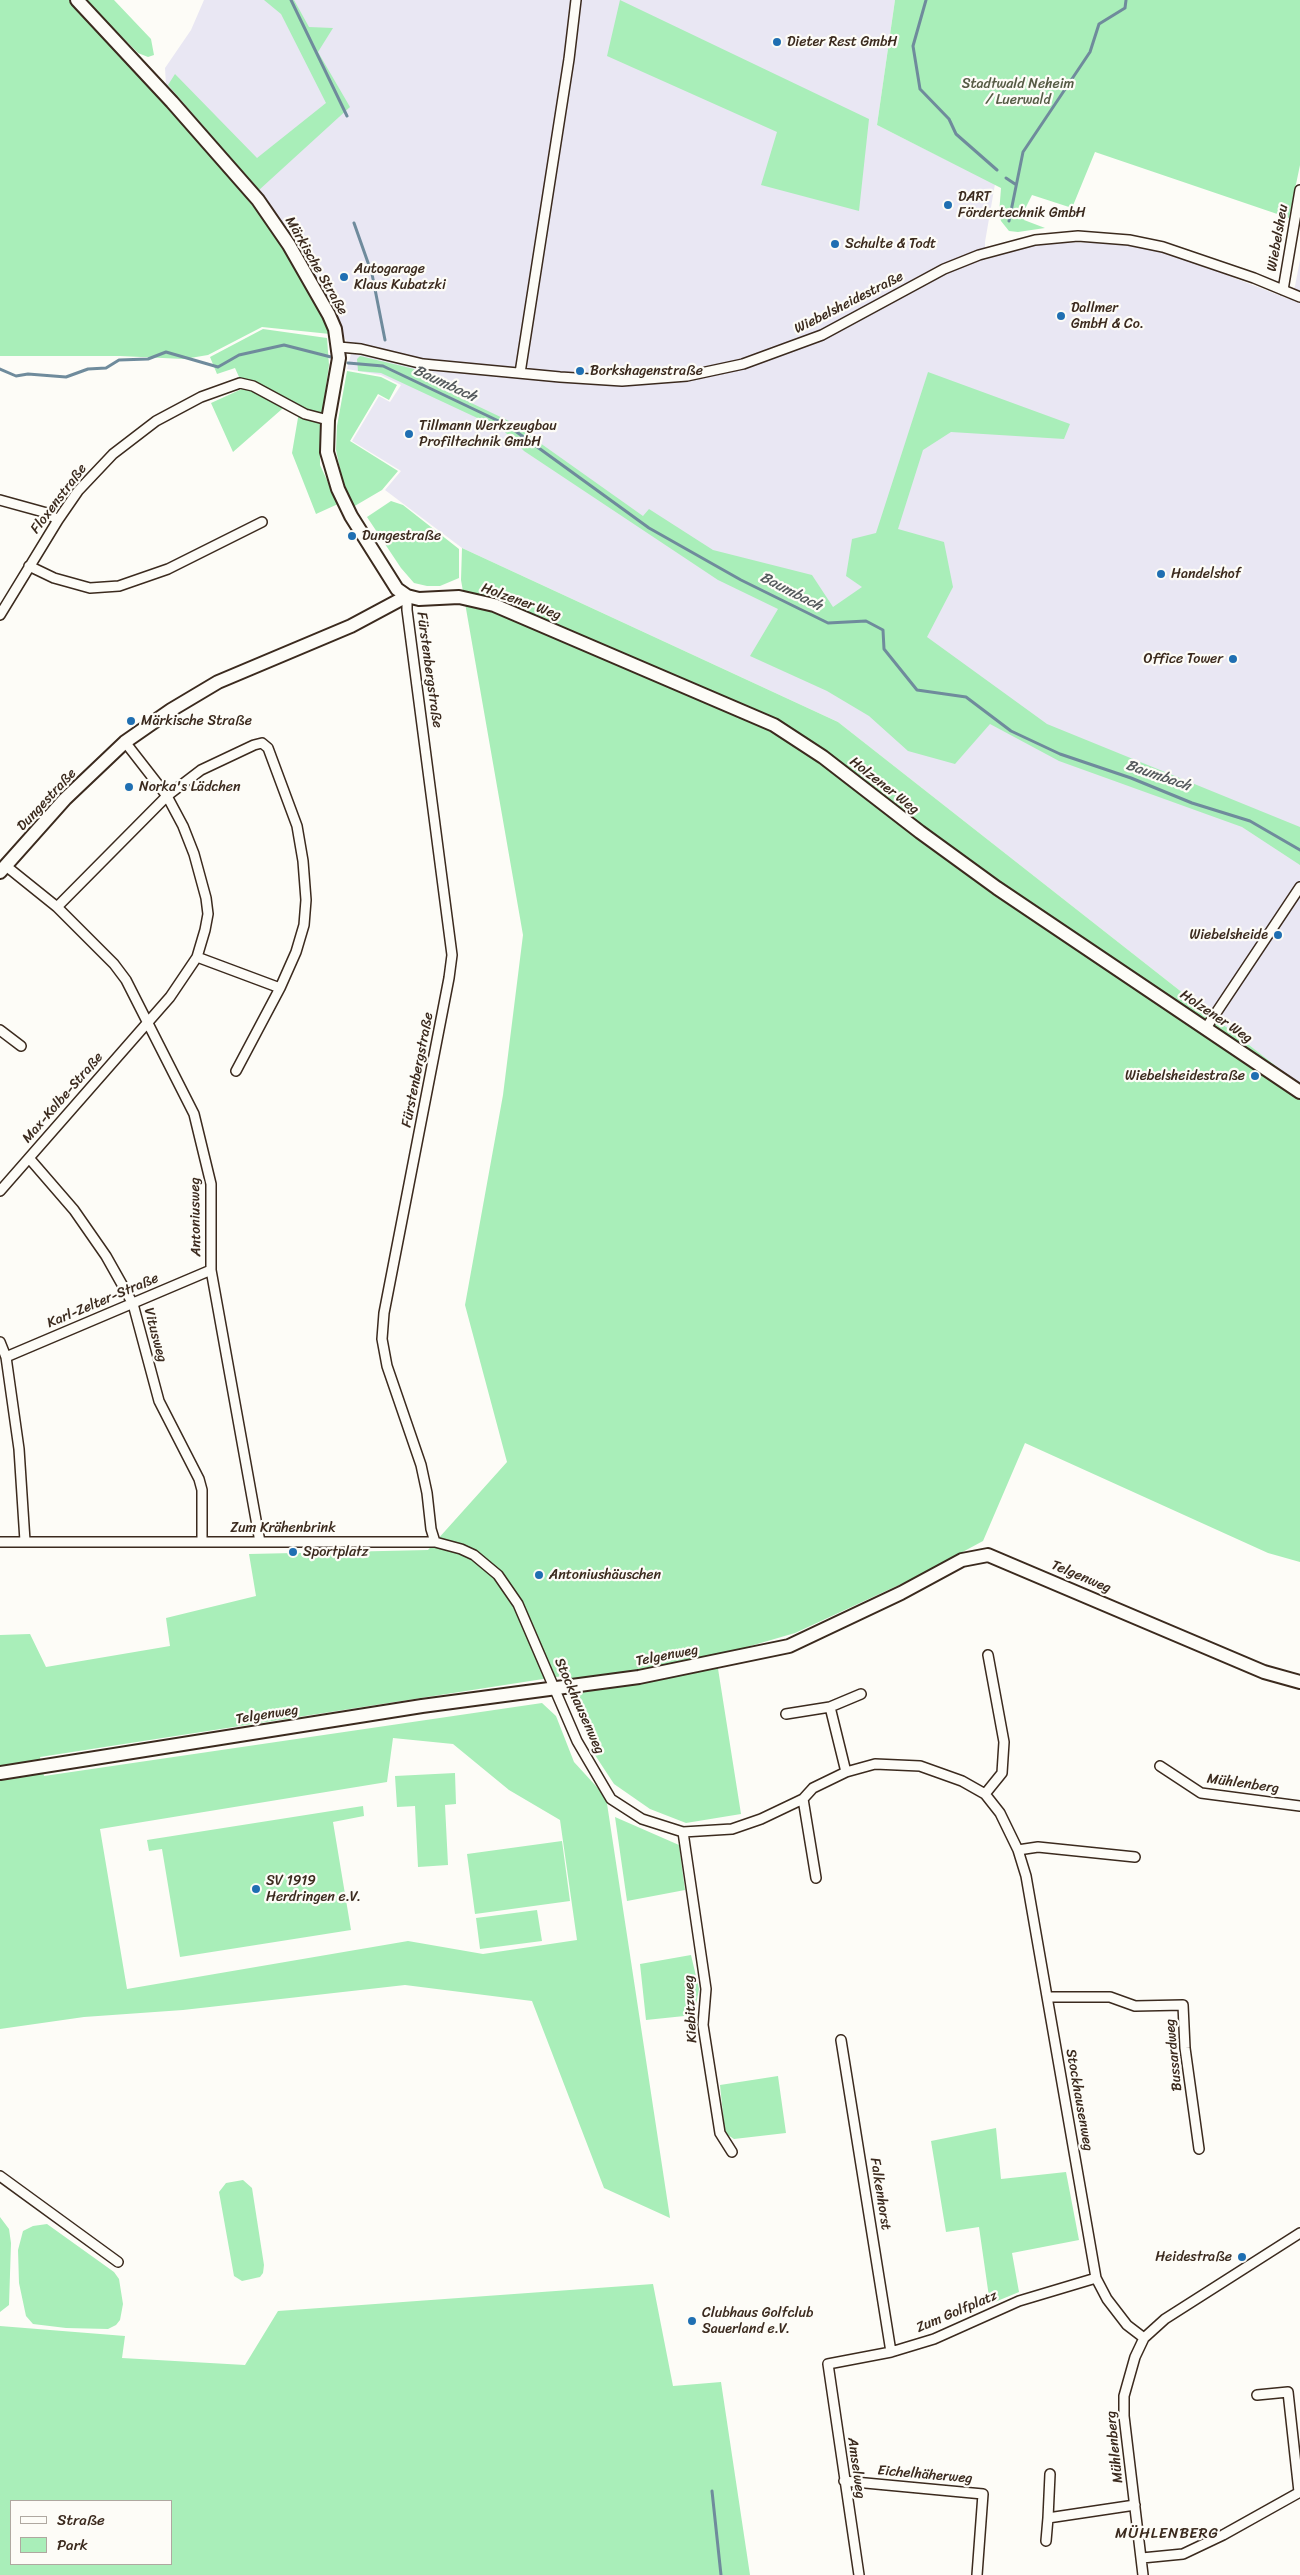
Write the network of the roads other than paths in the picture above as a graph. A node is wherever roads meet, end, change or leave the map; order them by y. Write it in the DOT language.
graph roads {
  1 [pos="77,0"];
  2 [pos="576,0"];
  3 [pos="1300,190"];
  4 [pos="1283,290"];
  5 [pos="1300,297"];
  6 [pos="339,347"];
  7 [pos="520,373"];
  8 [pos="328,420"];
  9 [pos="0,500"];
  10 [pos="58,520"];
  11 [pos="262,522"];
  12 [pos="29,566"];
  13 [pos="407,596"];
  14 [pos="0,615"];
  15 [pos="125,742"];
  16 [pos="166,796"];
  17 [pos="3,869"];
  18 [pos="1300,887"];
  19 [pos="57,906"];
  20 [pos="197,956"];
  21 [pos="280,988"];
  22 [pos="149,1024"];
  23 [pos="1206,1028"];
  24 [pos="0,1030"];
  25 [pos="21,1046"];
  26 [pos="236,1071"];
  27 [pos="1300,1092"];
  28 [pos="29,1158"];
  29 [pos="0,1192"];
  30 [pos="211,1270"];
  31 [pos="133,1304"];
  32 [pos="0,1342"];
  33 [pos="6,1357"];
  34 [pos="202,1541"];
  35 [pos="0,1542"];
  36 [pos="25,1542"];
  37 [pos="260,1542"];
  38 [pos="436,1542"];
  39 [pos="528,1625"];
  40 [pos="988,1654"];
  41 [pos="1300,1682"];
  42 [pos="555,1688"];
  43 [pos="861,1694"];
  44 [pos="830,1706"];
  45 [pos="786,1714"];
  46 [pos="1160,1766"];
  47 [pos="846,1772"];
  48 [pos="0,1773"];
  49 [pos="985,1794"];
  50 [pos="803,1798"];
  51 [pos="1300,1806"];
  52 [pos="682,1832"];
  53 [pos="1018,1850"];
  54 [pos="1136,1857"];
  55 [pos="816,1878"];
  56 [pos="1047,1997"];
  57 [pos="841,2040"];
  58 [pos="1199,2149"];
  59 [pos="732,2152"];
  60 [pos="0,2176"];
  61 [pos="1300,2233"];
  62 [pos="118,2262"];
  63 [pos="1096,2278"];
  64 [pos="1144,2338"];
  65 [pos="892,2352"];
  66 [pos="828,2364"];
  67 [pos="1257,2395"];
  68 [pos="1050,2474"];
  69 [pos="844,2481"];
  70 [pos="1299,2492"];
  71 [pos="1135,2505"];
  72 [pos="1048,2518"];
  73 [pos="1046,2541"];
  74 [pos="1142,2558"];
  75 [pos="859,2575"];
  76 [pos="977,2575"];
  77 [pos="1143,2575"];
  1 -- 6 [label="main road, Märkische Straße"];
  2 -- 7 [label="street"];
  3 -- 4 [label="street, Wiebelsheu"];
  4 -- 5 [label="street, Wiebelsheidestraße"];
  4 -- 7 [label="street, Wiebelsheidestraße"];
  6 -- 7 [label="street, Wiebelsheidestraße"];
  6 -- 8 [label="main road, Märkische Straße"];
  8 -- 10 [label="street, Floxenstraße"];
  8 -- 13 [label="main road, Märkische Straße"];
  9 -- 10 [label="street"];
  10 -- 12 [label="street, Floxenstraße"];
  11 -- 12 [label="street"];
  12 -- 14 [label="street, Floxenstraße"];
  13 -- 15 [label="main road, Dungestraße"];
  13 -- 23 [label="main road, Holzener Weg"];
  13 -- 38 [label="street, Fürstenbergstraße"];
  15 -- 16 [label="street, Max-Kolbe-Straße"];
  15 -- 17 [label="main road, Dungestraße"];
  16 -- 19 [label="street"];
  16 -- 20 [label="street, Max-Kolbe-Straße"];
  16 -- 21 [label="street"];
  17 -- 19 [label="street, Antoniusweg"];
  18 -- 23 [label="street"];
  19 -- 22 [label="street, Antoniusweg"];
  20 -- 21 [label="street"];
  20 -- 22 [label="street, Max-Kolbe-Straße"];
  21 -- 26 [label="street"];
  22 -- 28 [label="street, Max-Kolbe-Straße"];
  22 -- 30 [label="street, Antoniusweg"];
  23 -- 27 [label="main road, Holzener Weg"];
  24 -- 25 [label="street"];
  28 -- 29 [label="street, Max-Kolbe-Straße"];
  28 -- 31 [label="street, Vitusweg"];
  30 -- 31 [label="street, Karl-Zelter-Straße"];
  30 -- 37 [label="street, Antoniusweg"];
  31 -- 33 [label="street, Karl-Zelter-Straße"];
  31 -- 34 [label="street, Vitusweg"];
  32 -- 33 [label="street"];
  33 -- 36 [label="street"];
  34 -- 36 [label="street, Zum Krähenbrink"];
  34 -- 37 [label="street, Zum Krähenbrink"];
  35 -- 36 [label="street, Zum Krähenbrink"];
  37 -- 38 [label="street, Zum Krähenbrink"];
  38 -- 39 [label="street, Zum Krähenbrink"];
  39 -- 42 [label="street, Stockhausenweg"];
  40 -- 49 [label="street"];
  41 -- 42 [label="main road, Telgenweg"];
  42 -- 48 [label="main road, Telgenweg"];
  42 -- 52 [label="street, Stockhausenweg"];
  43 -- 44 [label="street"];
  44 -- 45 [label="street"];
  44 -- 47 [label="street"];
  46 -- 51 [label="street, Mühlenberg"];
  47 -- 49 [label="street, Stockhausenweg"];
  47 -- 50 [label="street, Stockhausenweg"];
  49 -- 53 [label="street, Stockhausenweg"];
  50 -- 52 [label="street, Stockhausenweg"];
  50 -- 55 [label="street"];
  52 -- 59 [label="street, Kiebitzweg"];
  53 -- 54 [label="street"];
  53 -- 56 [label="street, Stockhausenweg"];
  56 -- 58 [label="street, Bussardweg"];
  56 -- 63 [label="street, Stockhausenweg"];
  57 -- 65 [label="street, Falkenhorst"];
  60 -- 62 [label="street"];
  61 -- 64 [label="street, Mühlenberg"];
  63 -- 64 [label="street, Stockhausenweg"];
  63 -- 65 [label="street, Zum Golfplatz"];
  64 -- 71 [label="street, Mühlenberg"];
  65 -- 66 [label="street, Zum Golfplatz"];
  66 -- 69 [label="street, Amselweg"];
  67 -- 70 [label="street"];
  68 -- 72 [label="street"];
  69 -- 75 [label="street, Amselweg"];
  69 -- 76 [label="street, Eichelhäherweg"];
  70 -- 74 [label="street"];
  71 -- 72 [label="street"];
  71 -- 74 [label="street, Mühlenberg"];
  72 -- 73 [label="street"];
  74 -- 77 [label="street, Mühlenberg"];
}
